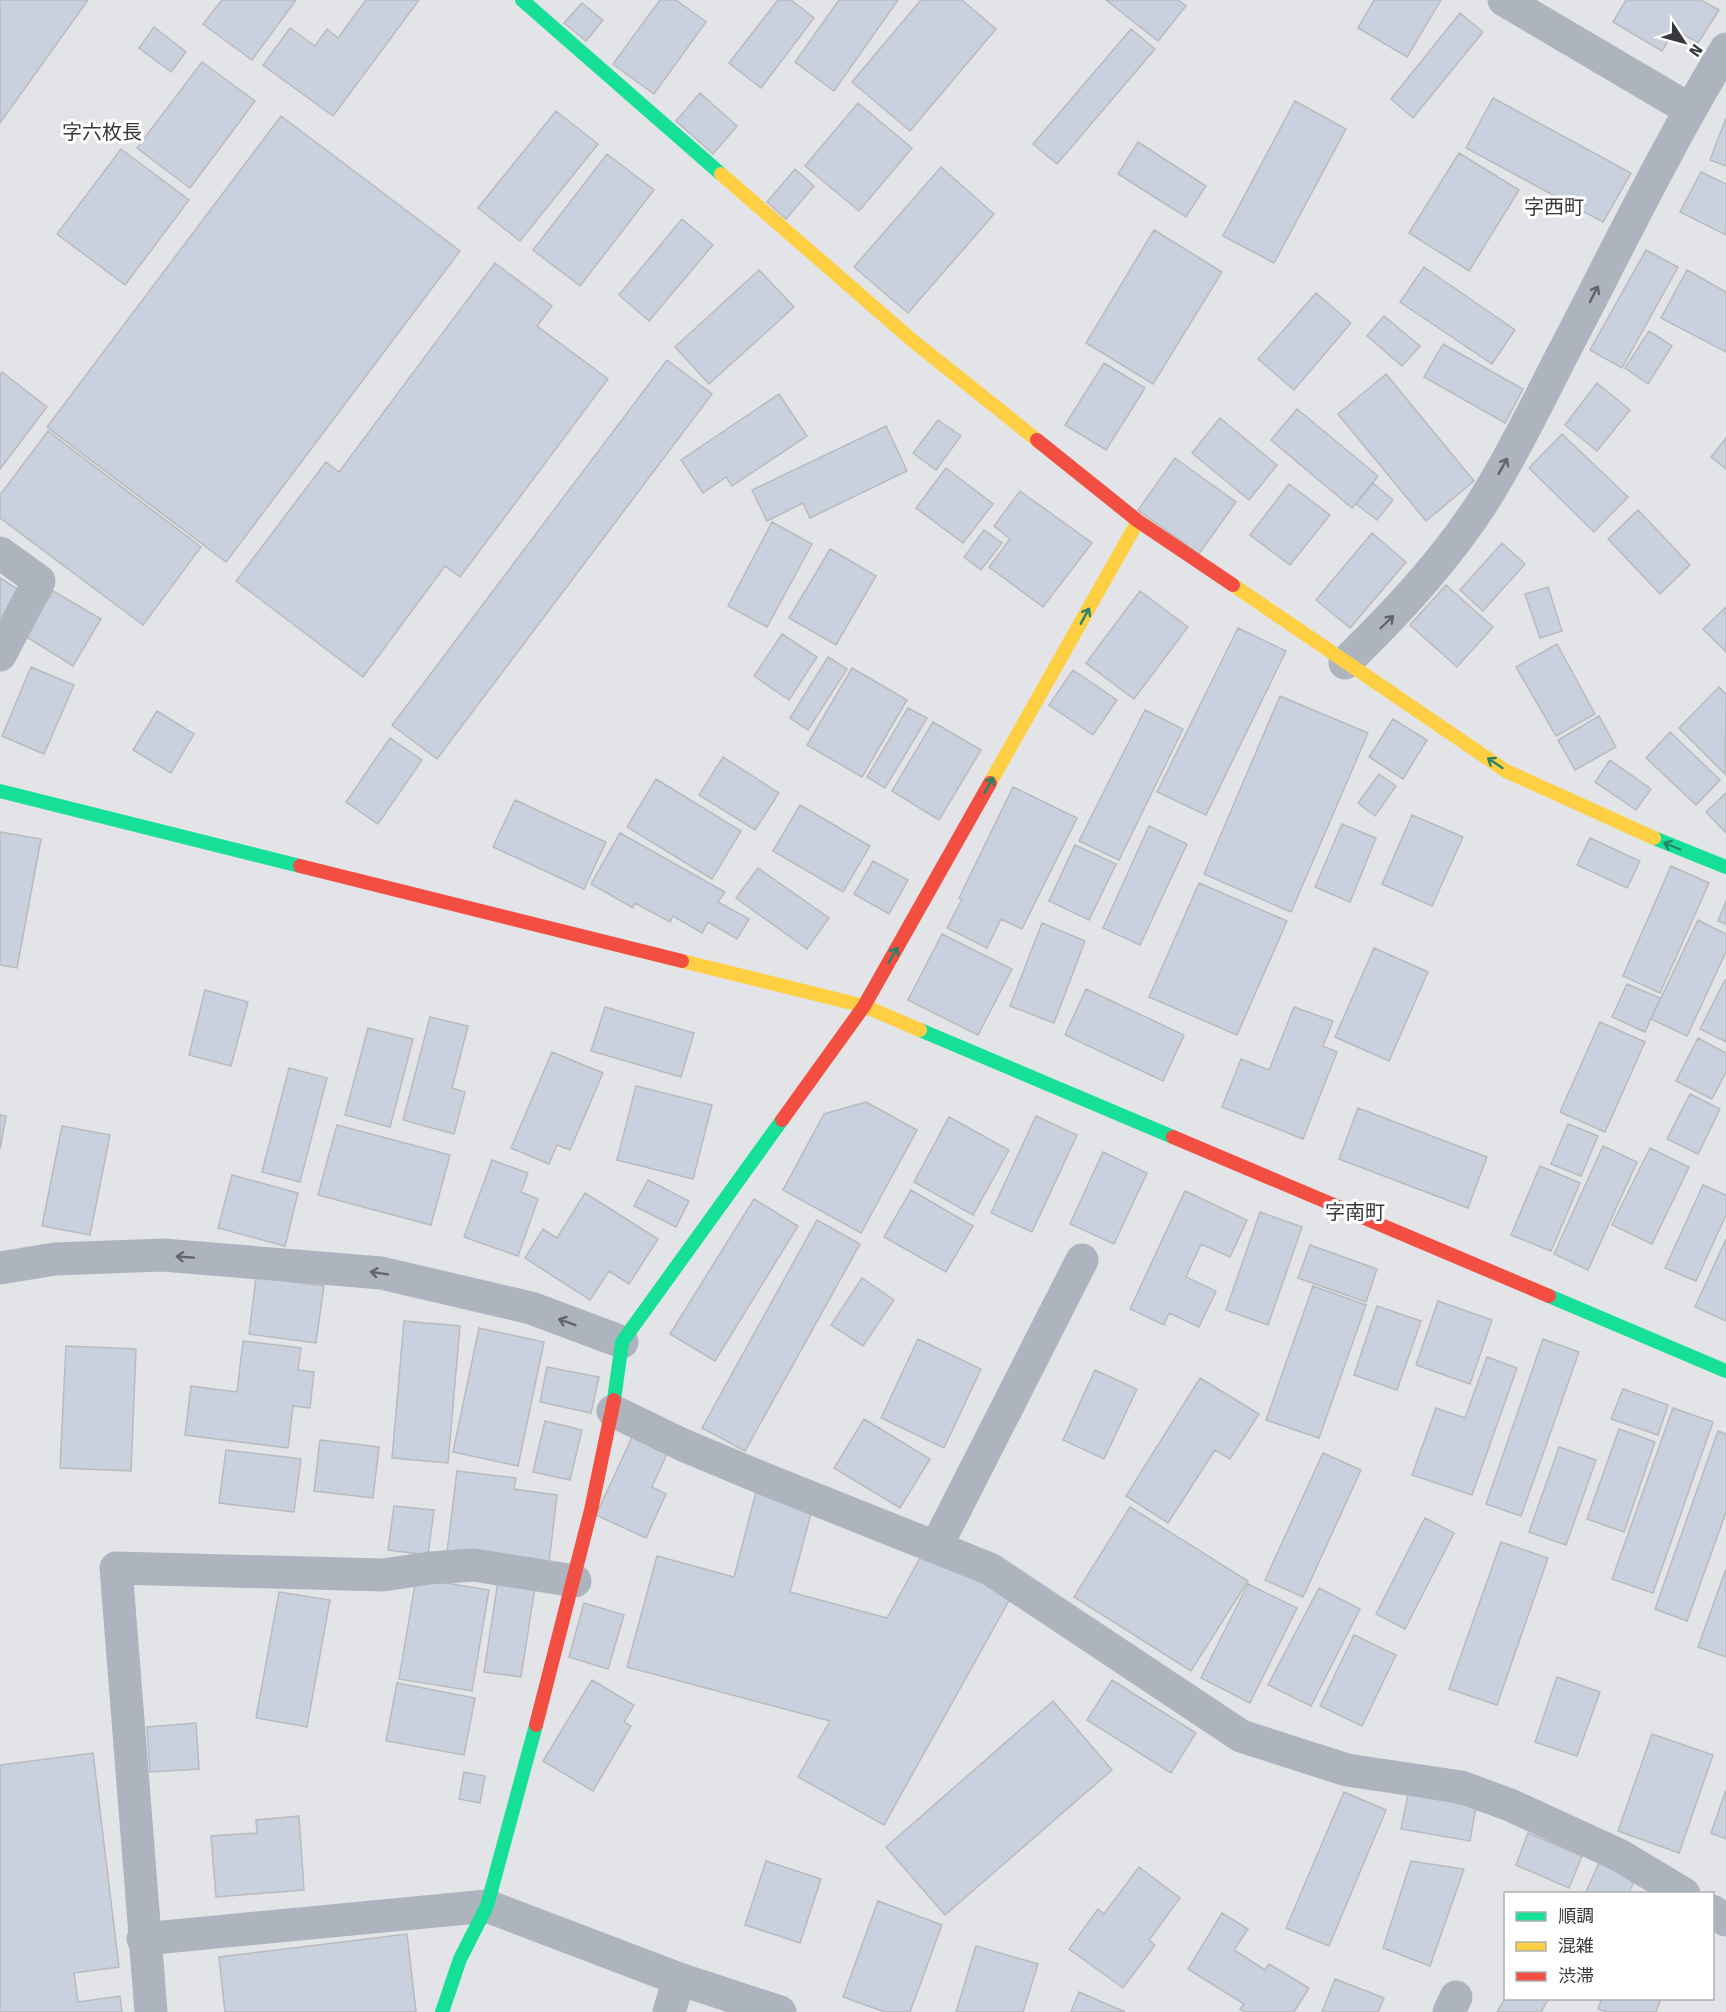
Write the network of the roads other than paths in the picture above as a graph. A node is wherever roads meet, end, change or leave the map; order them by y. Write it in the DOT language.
graph roads {
  1 [pos="522,0"];
  2 [pos="1504,0"];
  3 [pos="1726,49"];
  4 [pos="1689,109"];
  5 [pos="1138,521"];
  6 [pos="0,553"];
  7 [pos="0,655"];
  8 [pos="1345,663"];
  9 [pos="0,790"];
  10 [pos="1726,867"];
  11 [pos="864,1006"];
  12 [pos="1082,1260"];
  13 [pos="0,1268"];
  14 [pos="622,1342"];
  15 [pos="1726,1371"];
  16 [pos="613,1411"];
  17 [pos="936,1547"];
  18 [pos="575,1581"];
  19 [pos="1682,1892"];
  20 [pos="487,1906"];
  21 [pos="143,1939"];
  22 [pos="679,1979"];
  23 [pos="151,2012"];
  24 [pos="442,2012"];
  25 [pos="669,2012"];
  26 [pos="780,2012"];
  1 -- 5 [label="street"];
  2 -- 4 [label="street"];
  3 -- 4 [label="street"];
  8 -- 4 [label="street, one-way"];
  5 -- 8 [label="street"];
  11 -- 5 [label="street, one-way"];
  6 -- 7 [label="street"];
  10 -- 8 [label="street, one-way"];
  9 -- 11 [label="street"];
  11 -- 14 [label="street"];
  11 -- 15 [label="street"];
  12 -- 17 [label="street"];
  14 -- 13 [label="street, one-way"];
  14 -- 16 [label="street"];
  16 -- 17 [label="street"];
  16 -- 18 [label="street"];
  17 -- 19 [label="street"];
  18 -- 20 [label="street"];
  18 -- 21 [label="street"];
  20 -- 21 [label="street"];
  20 -- 22 [label="street"];
  20 -- 24 [label="street"];
  21 -- 23 [label="street"];
  22 -- 25 [label="street"];
  22 -- 26 [label="street"];
}
